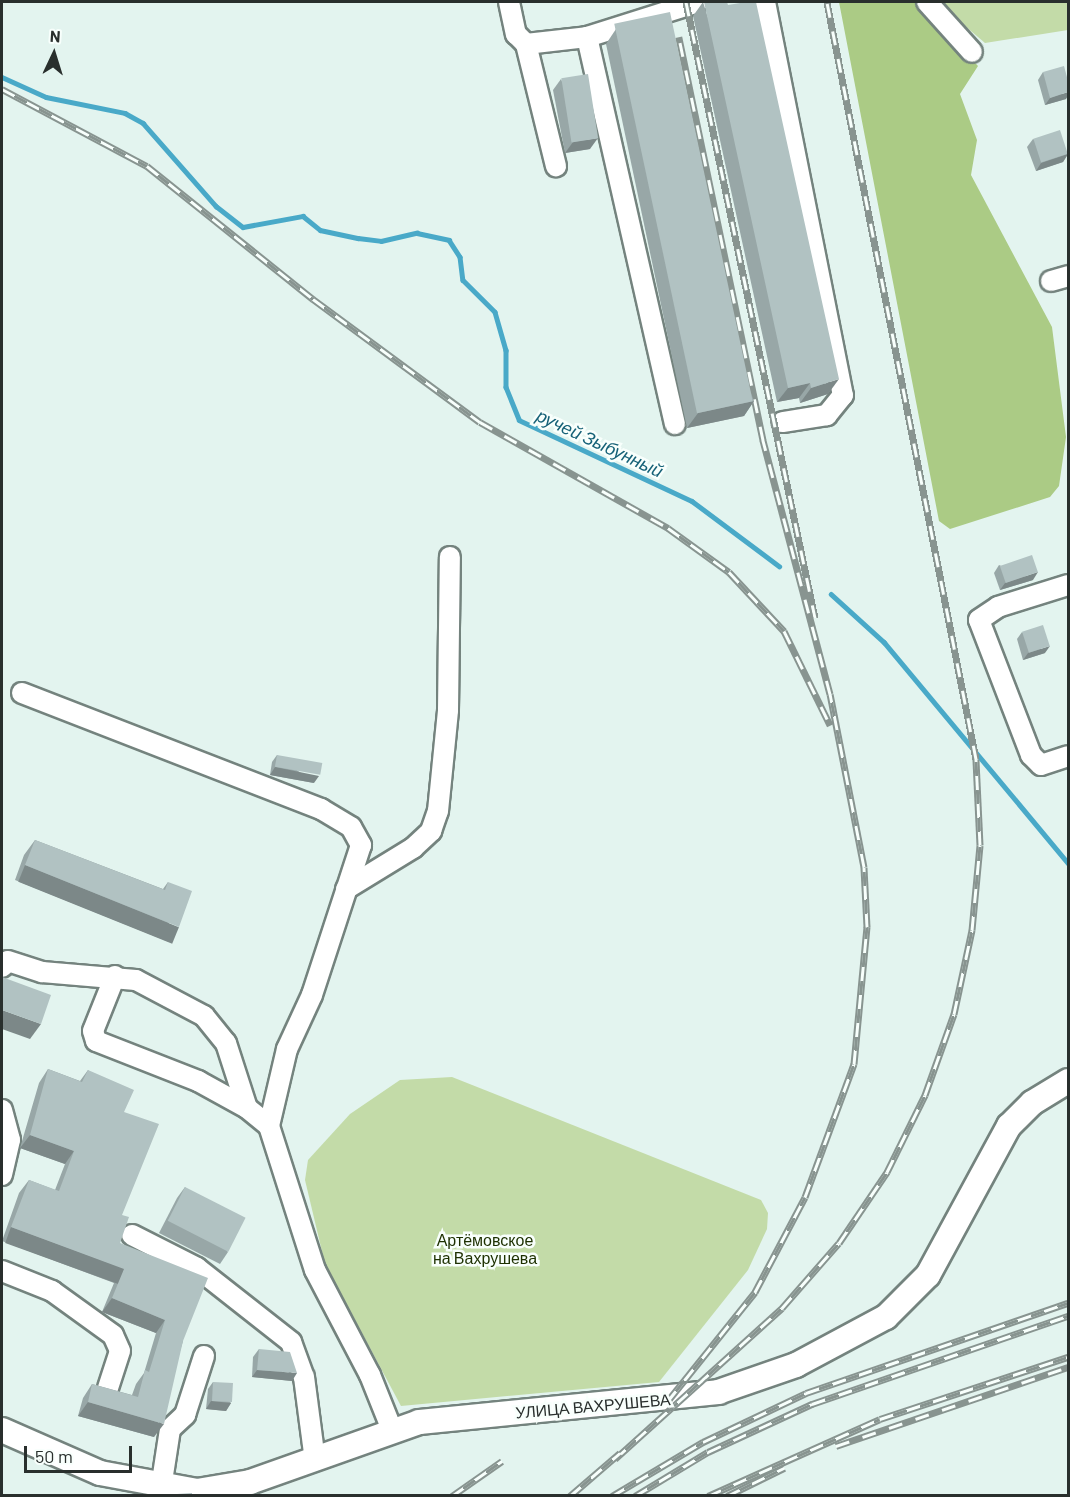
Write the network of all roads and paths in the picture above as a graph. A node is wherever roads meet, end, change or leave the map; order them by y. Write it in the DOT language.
graph roads {
  1 [pos="509,2"];
  2 [pos="765,2"];
  3 [pos="927,2"];
  4 [pos="684,3"];
  5 [pos="586,37"];
  6 [pos="526,45"];
  7 [pos="972,52"];
  8 [pos="556,166"];
  9 [pos="783,422"];
  10 [pos="675,424"];
  11 [pos="450,557"];
  12 [pos="1068,585"];
  13 [pos="22,693"];
  14 [pos="1061,759"];
  15 [pos="346,889"];
  16 [pos="4,961"];
  17 [pos="115,976"];
  18 [pos="1068,1082"];
  19 [pos="247,1108"];
  20 [pos="2,1110"];
  21 [pos="269,1126"];
  22 [pos="2,1175"];
  23 [pos="132,1235"];
  24 [pos="2,1271"];
  25 [pos="204,1356"];
  26 [pos="108,1388"];
  27 [pos="2,1430"];
  28 [pos="392,1430"];
  29 [pos="315,1460"];
  30 [pos="161,1488"];
  31 [pos="197,1493"];
  1 -- 6 [label="street"];
  2 -- 9 [label="street"];
  3 -- 7 [label="street"];
  4 -- 5 [label="street"];
  5 -- 6 [label="street"];
  5 -- 10 [label="street"];
  6 -- 8 [label="street"];
  11 -- 15 [label="street"];
  12 -- 14 [label="street"];
  13 -- 15 [label="street"];
  15 -- 21 [label="street"];
  16 -- 17 [label="street"];
  17 -- 19 [label="street"];
  17 -- 19 [label="street"];
  18 -- 28 [label="main road, УЛИЦА ВАХРУШЕВА"];
  19 -- 21 [label="street"];
  20 -- 22 [label="street"];
  21 -- 28 [label="street"];
  23 -- 29 [label="street"];
  24 -- 26 [label="street"];
  25 -- 30 [label="street"];
  27 -- 30 [label="main road, УЛИЦА ВАХРУШЕВА"];
  28 -- 29 [label="main road, УЛИЦА ВАХРУШЕВА"];
  29 -- 31 [label="main road, УЛИЦА ВАХРУШЕВА"];
  30 -- 31 [label="main road, УЛИЦА ВАХРУШЕВА"];
}
